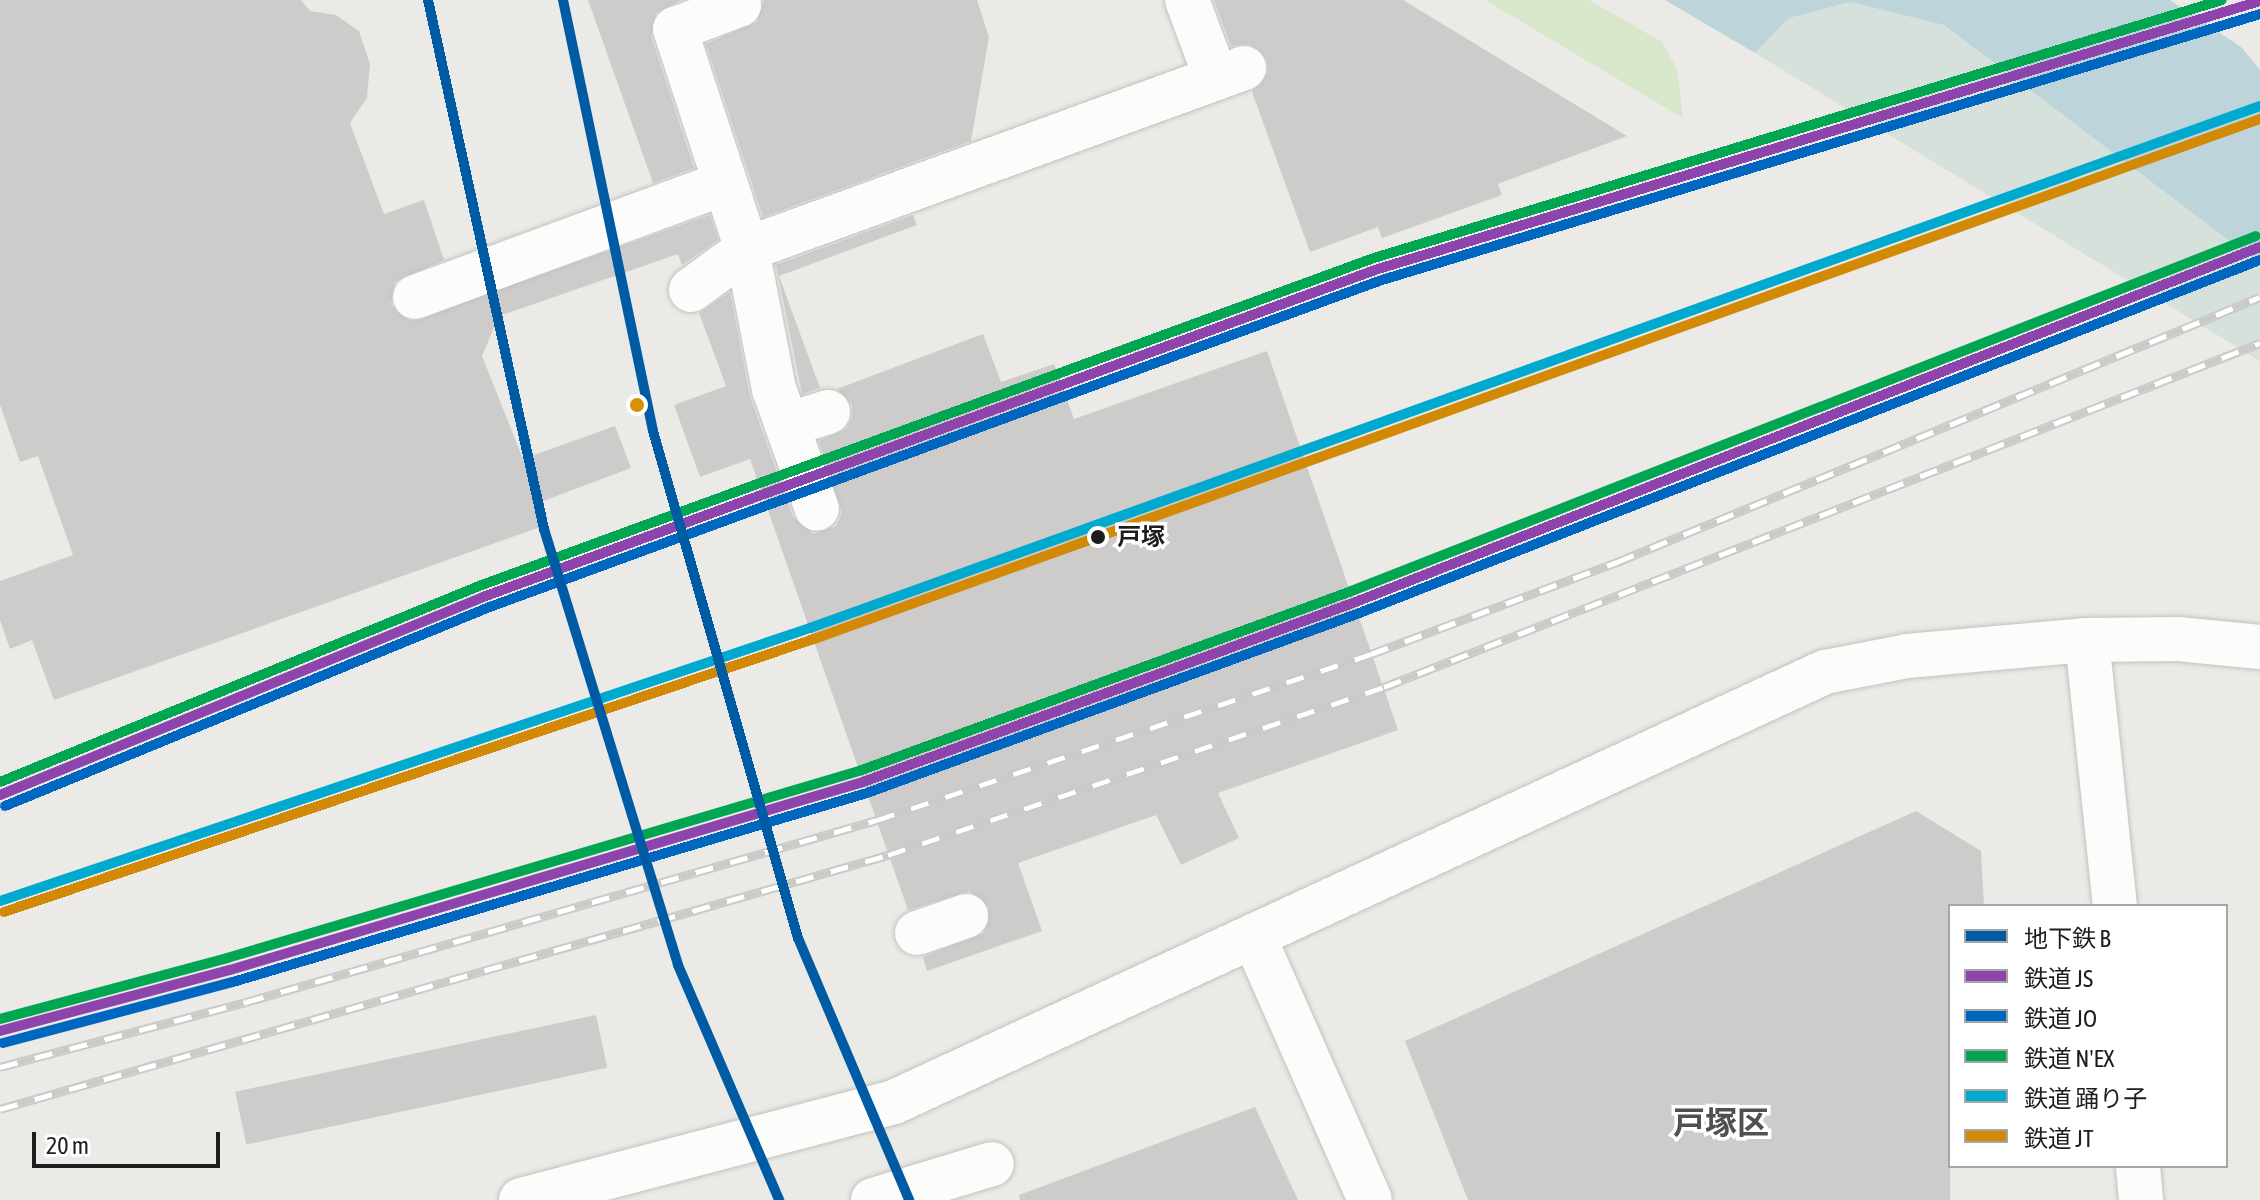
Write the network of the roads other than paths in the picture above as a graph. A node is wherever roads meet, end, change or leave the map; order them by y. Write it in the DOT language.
graph roads {
  1 [pos="738,0"];
  2 [pos="1187,0"];
  3 [pos="725,183"];
  4 [pos="747,249"];
  5 [pos="691,290"];
  6 [pos="415,297"];
  7 [pos="828,412"];
  8 [pos="787,425"];
  9 [pos="817,509"];
  10 [pos="2087,640"];
  11 [pos="2260,647"];
  12 [pos="2115,904"];
  13 [pos="966,916"];
  14 [pos="917,933"];
  15 [pos="1254,937"];
  16 [pos="992,1164"];
  17 [pos="2138,1168"];
  18 [pos="521,1200"];
  19 [pos="873,1200"];
  20 [pos="1370,1200"];
  21 [pos="2141,1200"];
  1 -- 3 [label="street"];
  2 -- 4 [label="street"];
  3 -- 4 [label="street"];
  3 -- 6 [label="street"];
  4 -- 5 [label="street"];
  4 -- 8 [label="street"];
  7 -- 8 [label="street"];
  8 -- 9 [label="street"];
  10 -- 11 [label="street"];
  10 -- 12 [label="street"];
  10 -- 15 [label="street"];
  13 -- 14 [label="street"];
  15 -- 18 [label="street"];
  15 -- 20 [label="street"];
  16 -- 19 [label="street"];
  17 -- 21 [label="street"];
}
